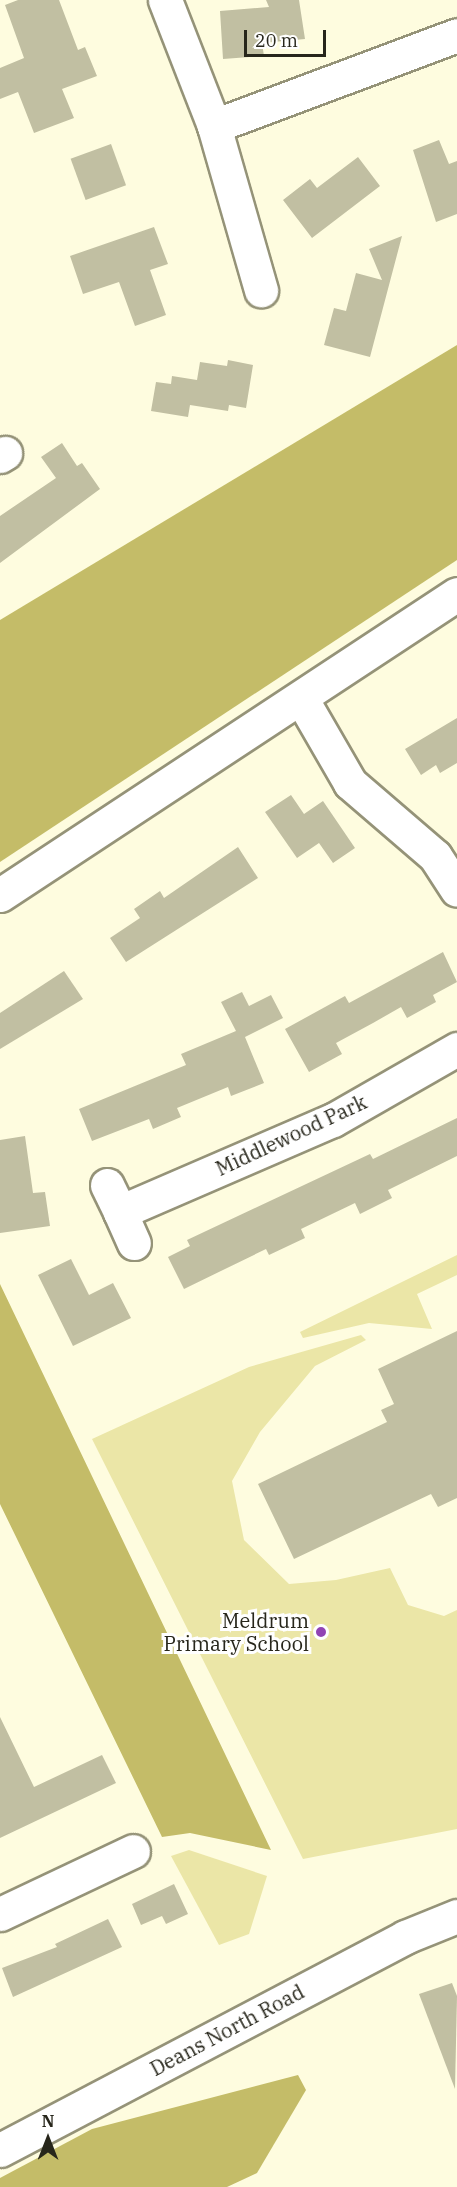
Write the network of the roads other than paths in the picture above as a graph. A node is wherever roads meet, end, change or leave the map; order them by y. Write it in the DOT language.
graph roads {
  1 [pos="165,0"];
  2 [pos="457,36"];
  3 [pos="214,126"];
  4 [pos="261,290"];
  5 [pos="457,594"];
  6 [pos="301,698"];
  7 [pos="457,890"];
  8 [pos="0,895"];
  9 [pos="457,1049"];
  10 [pos="134,1243"];
  11 [pos="133,1851"];
  12 [pos="0,1914"];
  13 [pos="457,1916"];
  14 [pos="0,2150"];
  1 -- 3 [label="street"];
  2 -- 3 [label="street"];
  3 -- 4 [label="street"];
  5 -- 6 [label="street"];
  6 -- 7 [label="street"];
  6 -- 8 [label="street"];
  9 -- 10 [label="street, Middlewood Park"];
  11 -- 12 [label="street"];
  13 -- 14 [label="street, Deans North Road"];
}
